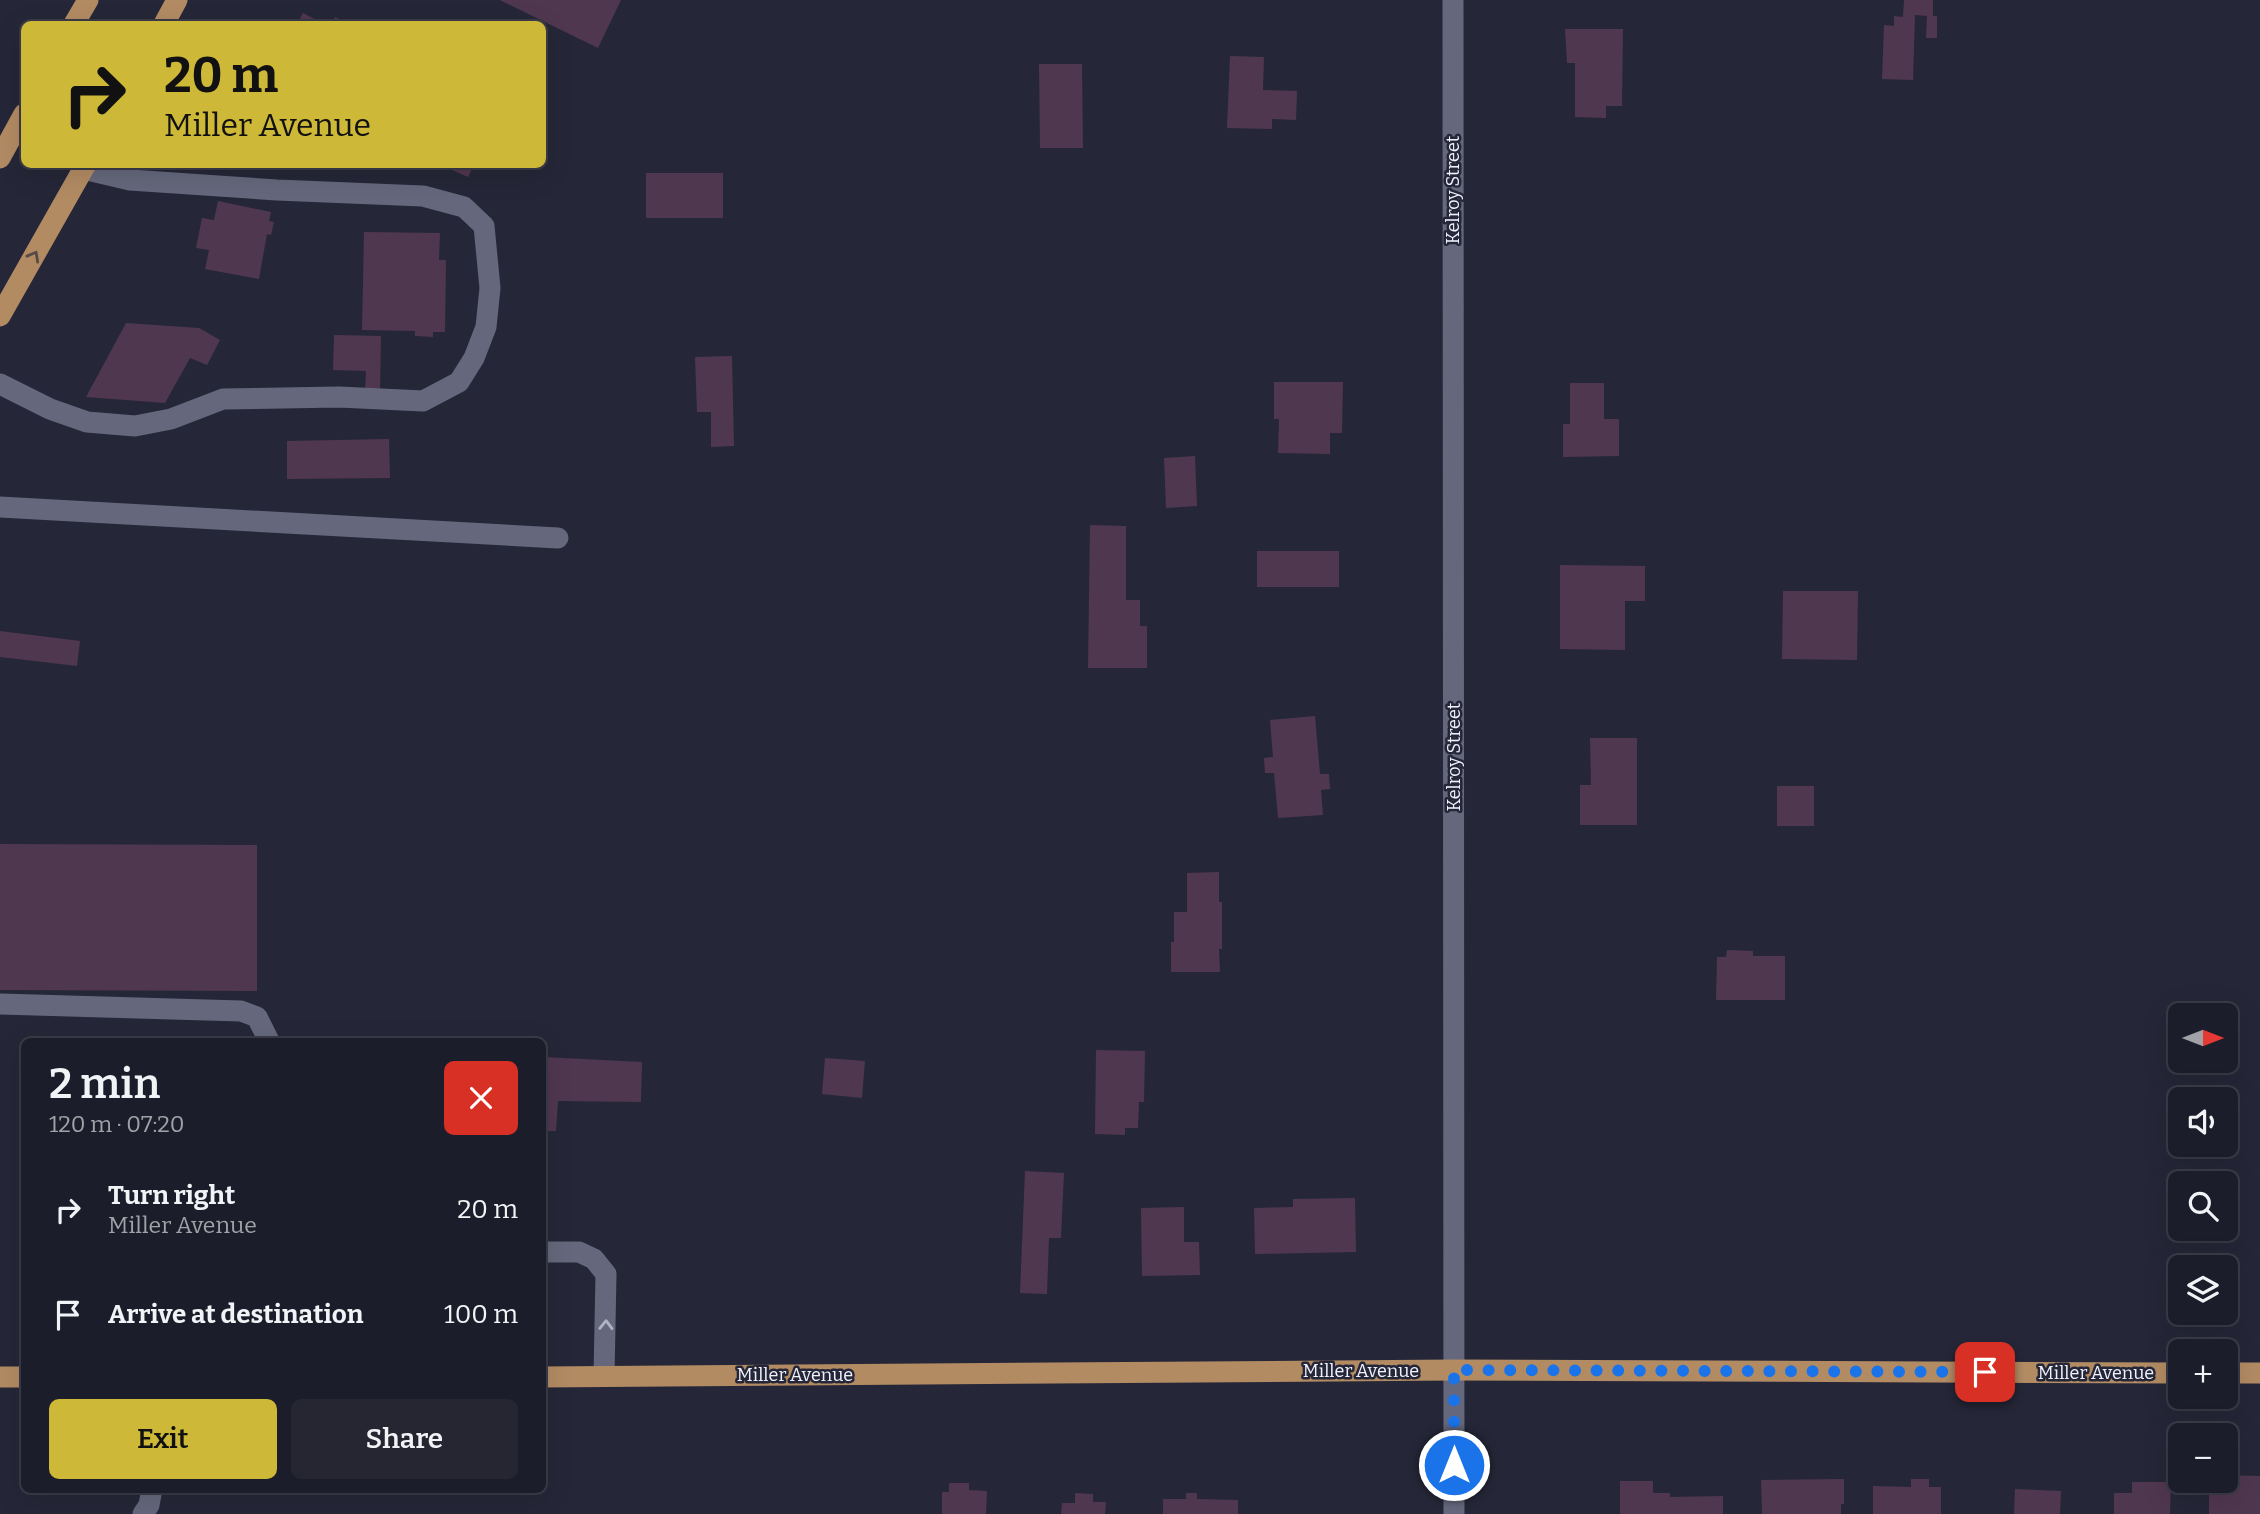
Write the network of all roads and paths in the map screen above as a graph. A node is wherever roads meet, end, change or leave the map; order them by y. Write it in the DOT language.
graph roads {
  1 [pos="88,0"];
  2 [pos="177,0"];
  3 [pos="1453,0"];
  4 [pos="76,21"];
  5 [pos="166,21"];
  6 [pos="21,120"];
  7 [pos="0,158"];
  8 [pos="83,168"];
  9 [pos="88,168"];
  10 [pos="0,316"];
  11 [pos="0,384"];
  12 [pos="0,507"];
  13 [pos="558,538"];
  14 [pos="0,1004"];
  15 [pos="268,1038"];
  16 [pos="546,1252"];
  17 [pos="1454,1370"];
  18 [pos="2168,1373"];
  19 [pos="2238,1373"];
  20 [pos="2260,1373"];
  21 [pos="604,1376"];
  22 [pos="0,1377"];
  23 [pos="21,1377"];
  24 [pos="546,1377"];
  25 [pos="151,1493"];
  26 [pos="143,1514"];
  27 [pos="1454,1514"];
  1 -- 4 [label="main road"];
  2 -- 5 [label="main road"];
  3 -- 17 [label="street, Kelroy Street"];
  6 -- 7 [label="main road"];
  10 -- 8 [label="main road, one-way"];
  9 -- 11 [label="street"];
  12 -- 13 [label="street"];
  14 -- 15 [label="street"];
  21 -- 16 [label="street, one-way"];
  17 -- 18 [label="main road, Miller Avenue"];
  17 -- 21 [label="main road, Miller Avenue"];
  17 -- 27 [label="street, Kelroy Street"];
  19 -- 20 [label="main road"];
  21 -- 24 [label="main road, Miller Avenue"];
  22 -- 23 [label="main road"];
  25 -- 26 [label="street"];
}
